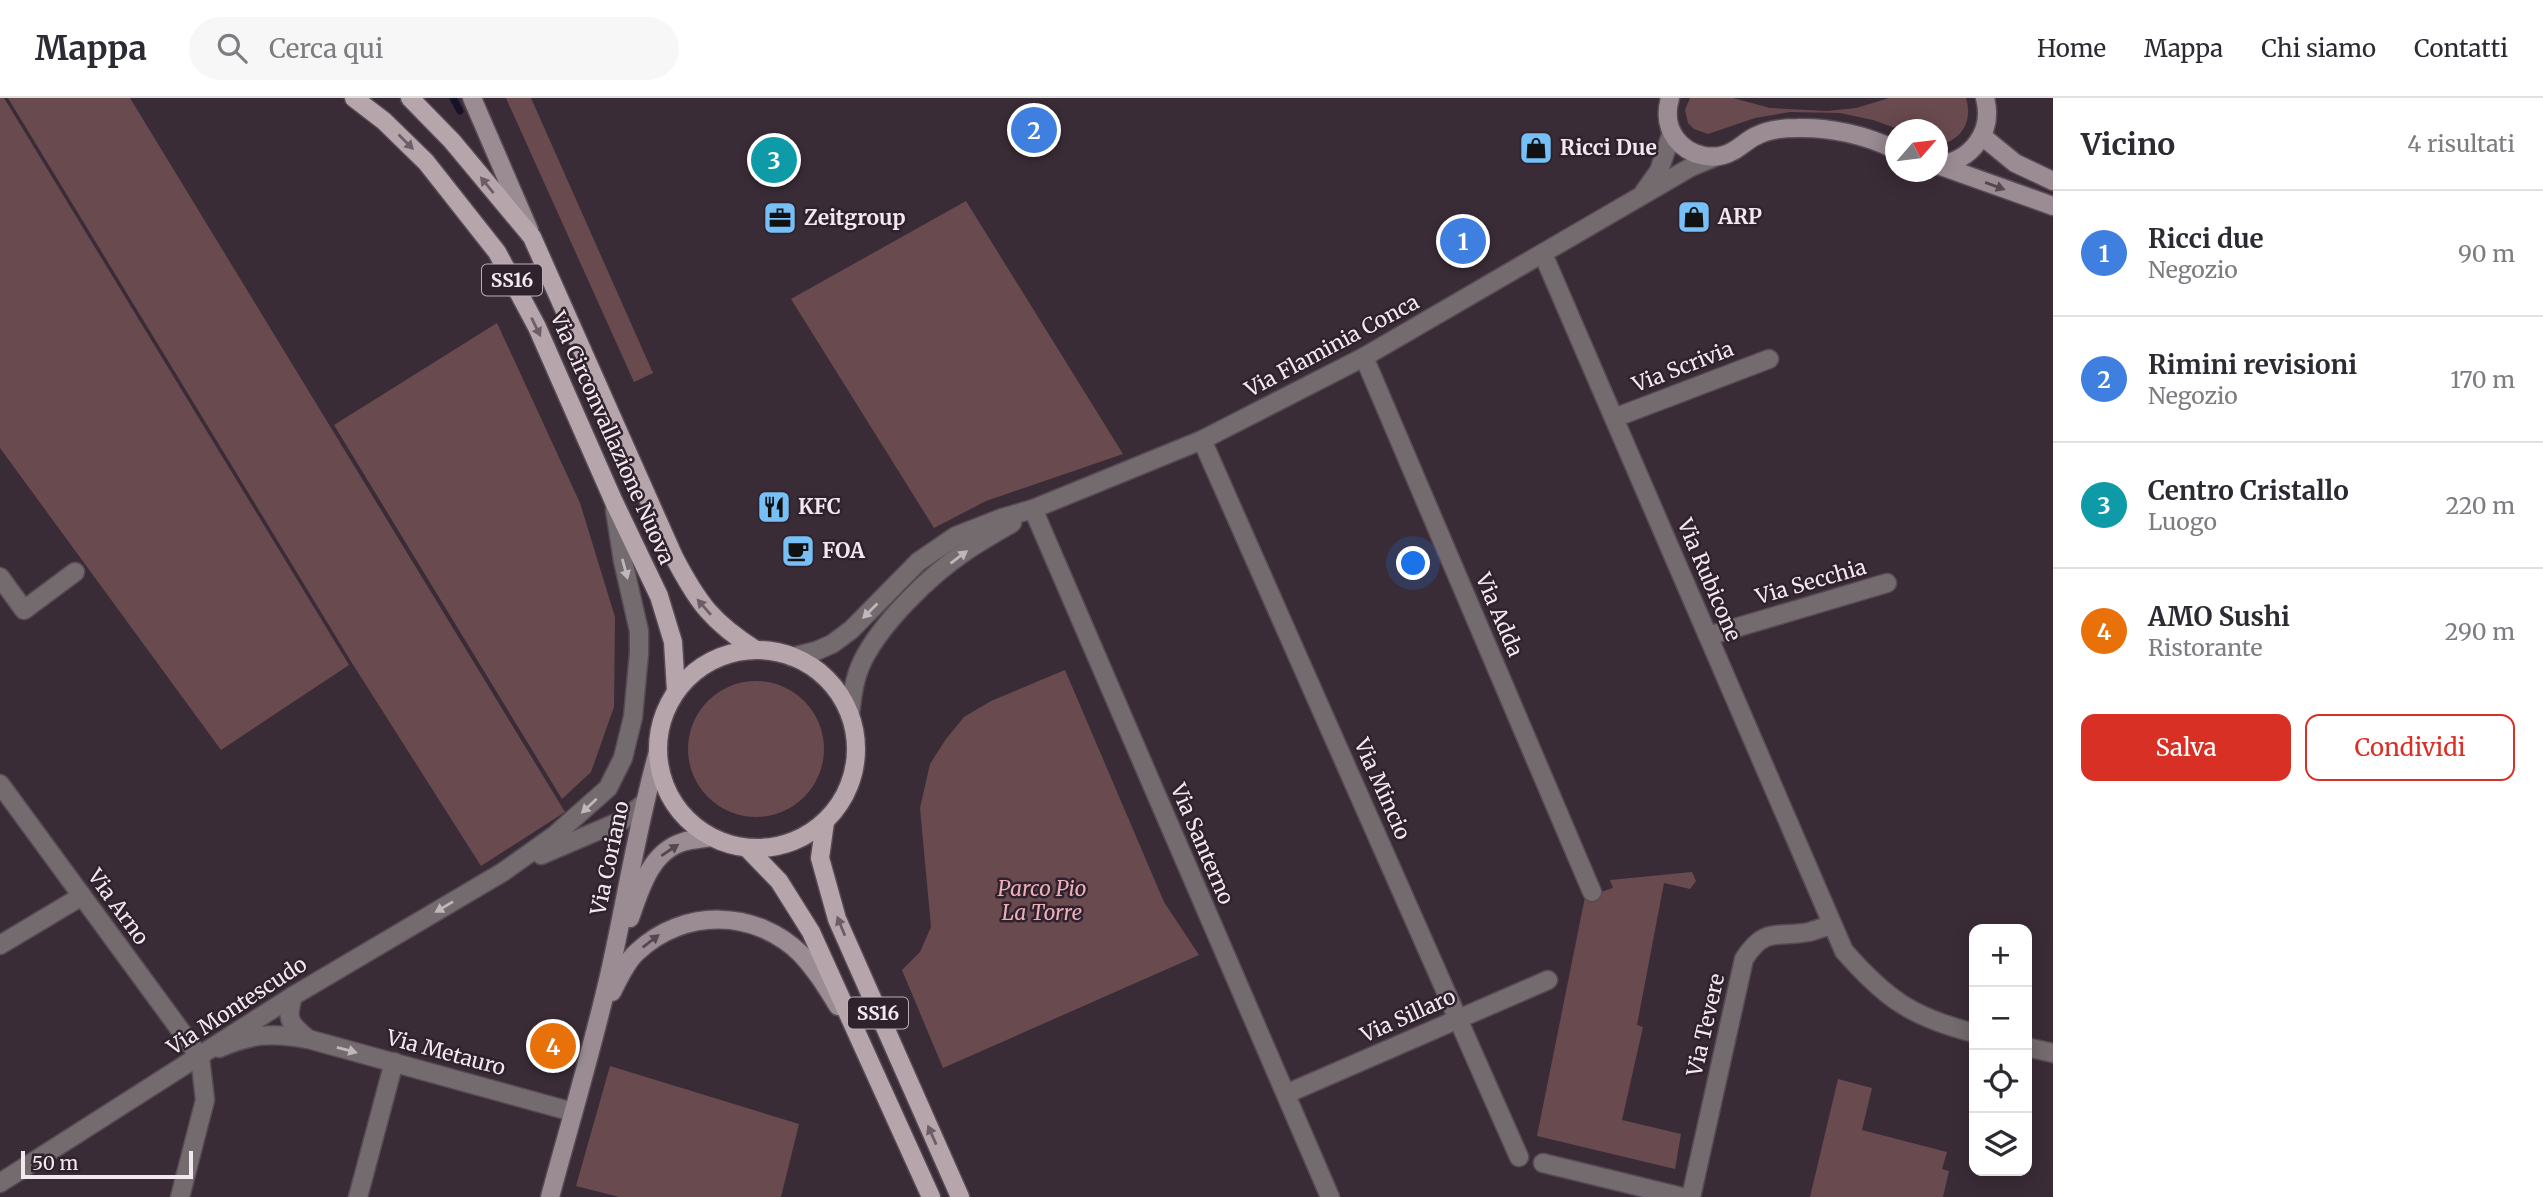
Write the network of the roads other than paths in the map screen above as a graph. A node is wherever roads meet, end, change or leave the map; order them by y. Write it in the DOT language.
graph roads {
  1 [pos="354,98"];
  2 [pos="410,98"];
  3 [pos="472,98"];
  4 [pos="1670,98"];
  5 [pos="1985,98"];
  6 [pos="1672,132"];
  7 [pos="1982,136"];
  8 [pos="1885,146"];
  9 [pos="1715,157"];
  10 [pos="1948,163"];
  11 [pos="1948,169"];
  12 [pos="2053,181"];
  13 [pos="1640,198"];
  14 [pos="2053,206"];
  15 [pos="532,237"];
  16 [pos="1543,254"];
  17 [pos="1364,357"];
  18 [pos="1769,359"];
  19 [pos="1614,418"];
  20 [pos="1202,440"];
  21 [pos="614,502"];
  22 [pos="1033,509"];
  23 [pos="75,572"];
  24 [pos="0,577"];
  25 [pos="1887,583"];
  26 [pos="1709,636"];
  27 [pos="756,650"];
  28 [pos="792,657"];
  29 [pos="676,691"];
  30 [pos="850,715"];
  31 [pos="658,752"];
  32 [pos="0,784"];
  33 [pos="643,804"];
  34 [pos="825,822"];
  35 [pos="711,837"];
  36 [pos="747,848"];
  37 [pos="503,872"];
  38 [pos="1592,892"];
  39 [pos="82,897"];
  40 [pos="1831,925"];
  41 [pos="0,945"];
  42 [pos="609,974"];
  43 [pos="1548,980"];
  44 [pos="293,996"];
  45 [pos="599,1017"];
  46 [pos="1459,1018"];
  47 [pos="1969,1032"];
  48 [pos="307,1039"];
  49 [pos="2032,1047"];
  50 [pos="2053,1053"];
  51 [pos="200,1057"];
  52 [pos="394,1062"];
  53 [pos="872,1063"];
  54 [pos="1286,1094"];
  55 [pos="573,1112"];
  56 [pos="1520,1157"];
  57 [pos="1543,1163"];
  58 [pos="0,1183"];
  59 [pos="180,1197"];
  60 [pos="358,1197"];
  61 [pos="550,1197"];
  62 [pos="931,1197"];
  63 [pos="960,1197"];
  64 [pos="1329,1197"];
  65 [pos="1682,1197"];
  66 [pos="1691,1197"];
  1 -- 21 [label="main road, Via Circonvallazione Nuova / SS16, one-way"];
  15 -- 2 [label="main road, Via Circonvallazione Nuova / SS16, one-way"];
  3 -- 15 [label="main road, Via Circonvallazione Nuova"];
  4 -- 6 [label="main road"];
  5 -- 7 [label="main road"];
  6 -- 9 [label="main road"];
  6 -- 13 [label="street, Via Flaminia Conca"];
  7 -- 10 [label="main road"];
  7 -- 12 [label="main road"];
  8 -- 9 [label="main road"];
  9 -- 13 [label="street, Via Flaminia Conca"];
  11 -- 14 [label="main road, one-way"];
  13 -- 16 [label="street, Via Flaminia Conca"];
  27 -- 15 [label="main road, Via Circonvallazione Nuova / SS16, one-way"];
  16 -- 17 [label="street, Via Flaminia Conca"];
  16 -- 19 [label="street, Via Rubicone"];
  17 -- 20 [label="street, Via Flaminia Conca"];
  17 -- 38 [label="street, Via Adda"];
  18 -- 19 [label="street, Via Scrivia"];
  19 -- 26 [label="street, Via Rubicone"];
  20 -- 22 [label="street, Via Flaminia Conca"];
  20 -- 46 [label="street, Via Mincio"];
  21 -- 29 [label="main road, Via Circonvallazione Nuova / SS16"];
  21 -- 37 [label="street, Via Montescudo, one-way"];
  22 -- 28 [label="street, Via Flaminia Conca, one-way"];
  30 -- 22 [label="street, Via Flaminia Conca, one-way"];
  22 -- 54 [label="street, Via Santerno"];
  23 -- 24 [label="street"];
  25 -- 26 [label="street, Via Secchia"];
  26 -- 40 [label="street, Via Rubicone"];
  27 -- 28 [label="main road, Via Circonvallazione Nuova / SS16"];
  27 -- 29 [label="main road, Via Circonvallazione Nuova / SS16"];
  28 -- 30 [label="main road, Via Circonvallazione Nuova / SS16"];
  29 -- 31 [label="main road, Via Circonvallazione Nuova / SS16"];
  30 -- 34 [label="main road, Via Circonvallazione Nuova / SS16"];
  31 -- 33 [label="main road, Via Coriano"];
  31 -- 35 [label="main road, Via Circonvallazione Nuova / SS16"];
  32 -- 39 [label="street, Via Arno"];
  33 -- 37 [label="street, Via Montescudo"];
  33 -- 42 [label="main road, Via Coriano"];
  34 -- 36 [label="main road, Via Circonvallazione Nuova / SS16"];
  63 -- 34 [label="main road, Via Circonvallazione Nuova / SS16, one-way"];
  35 -- 36 [label="main road, Via Circonvallazione Nuova / SS16"];
  42 -- 35 [label="main road, Via Coriano, one-way"];
  36 -- 53 [label="main road, Via Circonvallazione Nuova / SS16"];
  37 -- 44 [label="street, Via Montescudo, one-way"];
  39 -- 41 [label="street"];
  39 -- 51 [label="street, Via Arno"];
  40 -- 47 [label="street, Via Rubicone"];
  40 -- 66 [label="street, Via Tevere"];
  42 -- 45 [label="main road, Via Coriano"];
  43 -- 46 [label="street, Via Sillaro"];
  44 -- 48 [label="street"];
  44 -- 51 [label="street, Via Montescudo"];
  45 -- 53 [label="main road, Via Coriano, one-way"];
  45 -- 55 [label="main road, Via Coriano"];
  46 -- 54 [label="street, Via Sillaro"];
  46 -- 56 [label="street, Via Mincio"];
  48 -- 51 [label="street, Via Metauro"];
  48 -- 52 [label="street, Via Metauro, one-way"];
  49 -- 50 [label="street"];
  51 -- 58 [label="street, Via Montescudo"];
  51 -- 59 [label="street"];
  52 -- 55 [label="street, Via Metauro"];
  52 -- 60 [label="street"];
  53 -- 62 [label="main road, Via Circonvallazione Nuova / SS16"];
  54 -- 64 [label="street, Via Santerno"];
  55 -- 61 [label="main road, Via Coriano"];
  57 -- 65 [label="street"];
}
